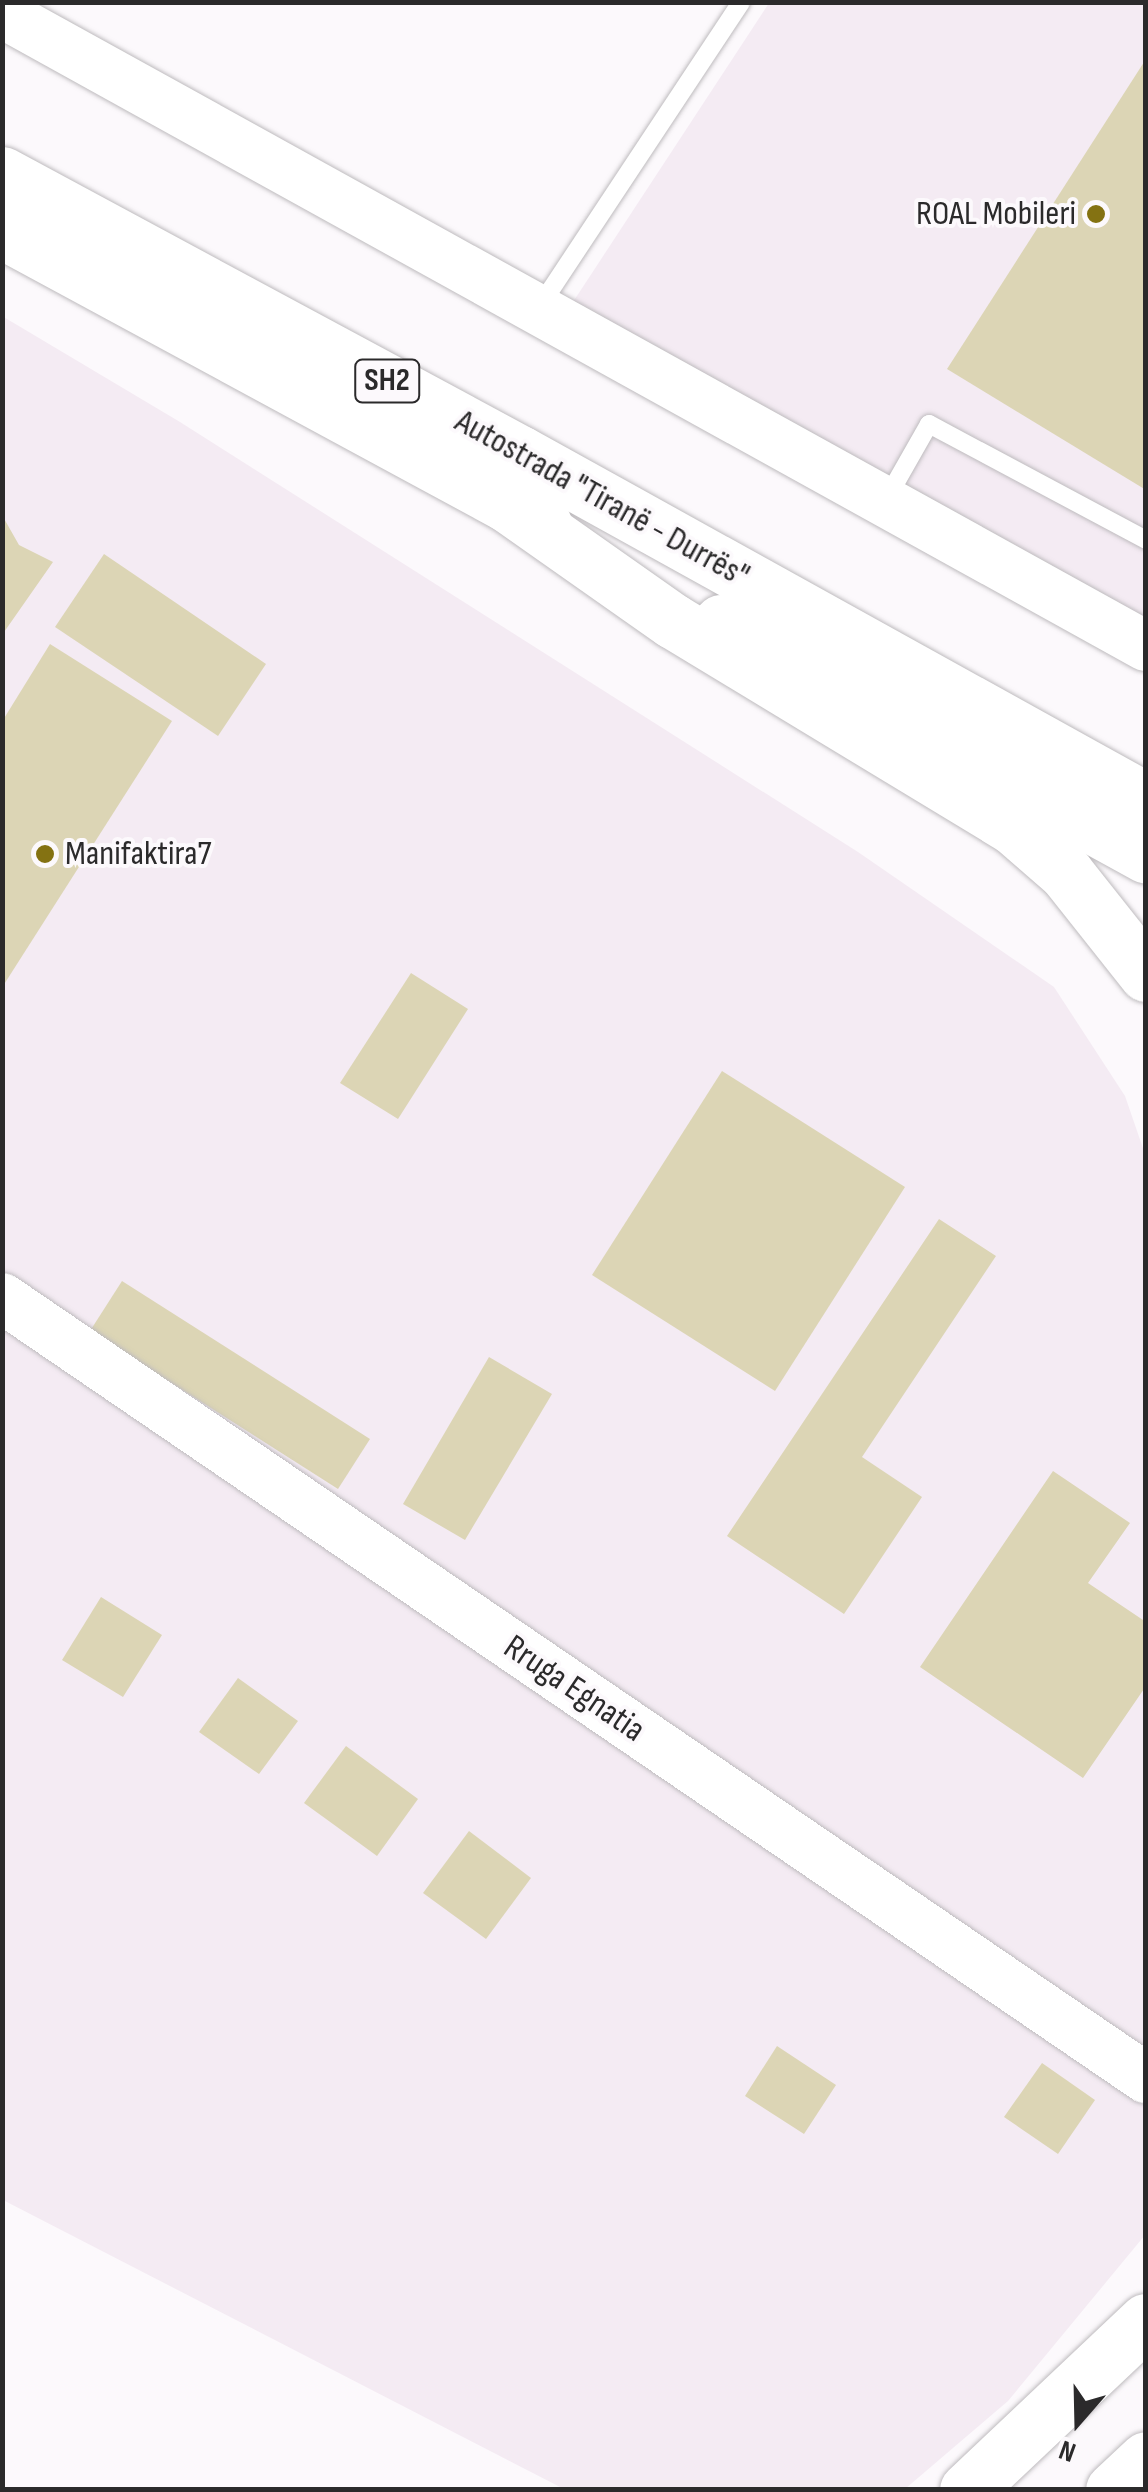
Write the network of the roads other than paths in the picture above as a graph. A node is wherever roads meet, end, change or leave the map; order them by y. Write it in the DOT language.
graph roads {
  1 [pos="741,2"];
  2 [pos="2,13"];
  3 [pos="2,174"];
  4 [pos="2,232"];
  5 [pos="538,309"];
  6 [pos="885,502"];
  7 [pos="505,503"];
  8 [pos="1146,540"];
  9 [pos="1146,646"];
  10 [pos="1146,800"];
  11 [pos="1146,856"];
  12 [pos="1146,974"];
  13 [pos="2,1298"];
  14 [pos="1146,2078"];
  15 [pos="1146,2321"];
  16 [pos="1146,2366"];
  17 [pos="1146,2459"];
  18 [pos="967,2490"];
  19 [pos="1017,2490"];
  20 [pos="1114,2490"];
  1 -- 5 [label="lane"];
  2 -- 5 [label="main road"];
  3 -- 10 [label="highway, Autostrada \"Tiranë - Durrës\" / SH2"];
  4 -- 7 [label="highway, Autostrada \"Tiranë - Durrës\" / SH2"];
  5 -- 6 [label="main road"];
  6 -- 8 [label="lane"];
  6 -- 9 [label="main road"];
  7 -- 11 [label="highway, Autostrada \"Tiranë - Durrës\" / SH2"];
  7 -- 12 [label="highway"];
  13 -- 14 [label="main road, Rruga Egnatia"];
  15 -- 18 [label="highway"];
  16 -- 19 [label="highway"];
  17 -- 20 [label="highway"];
}
